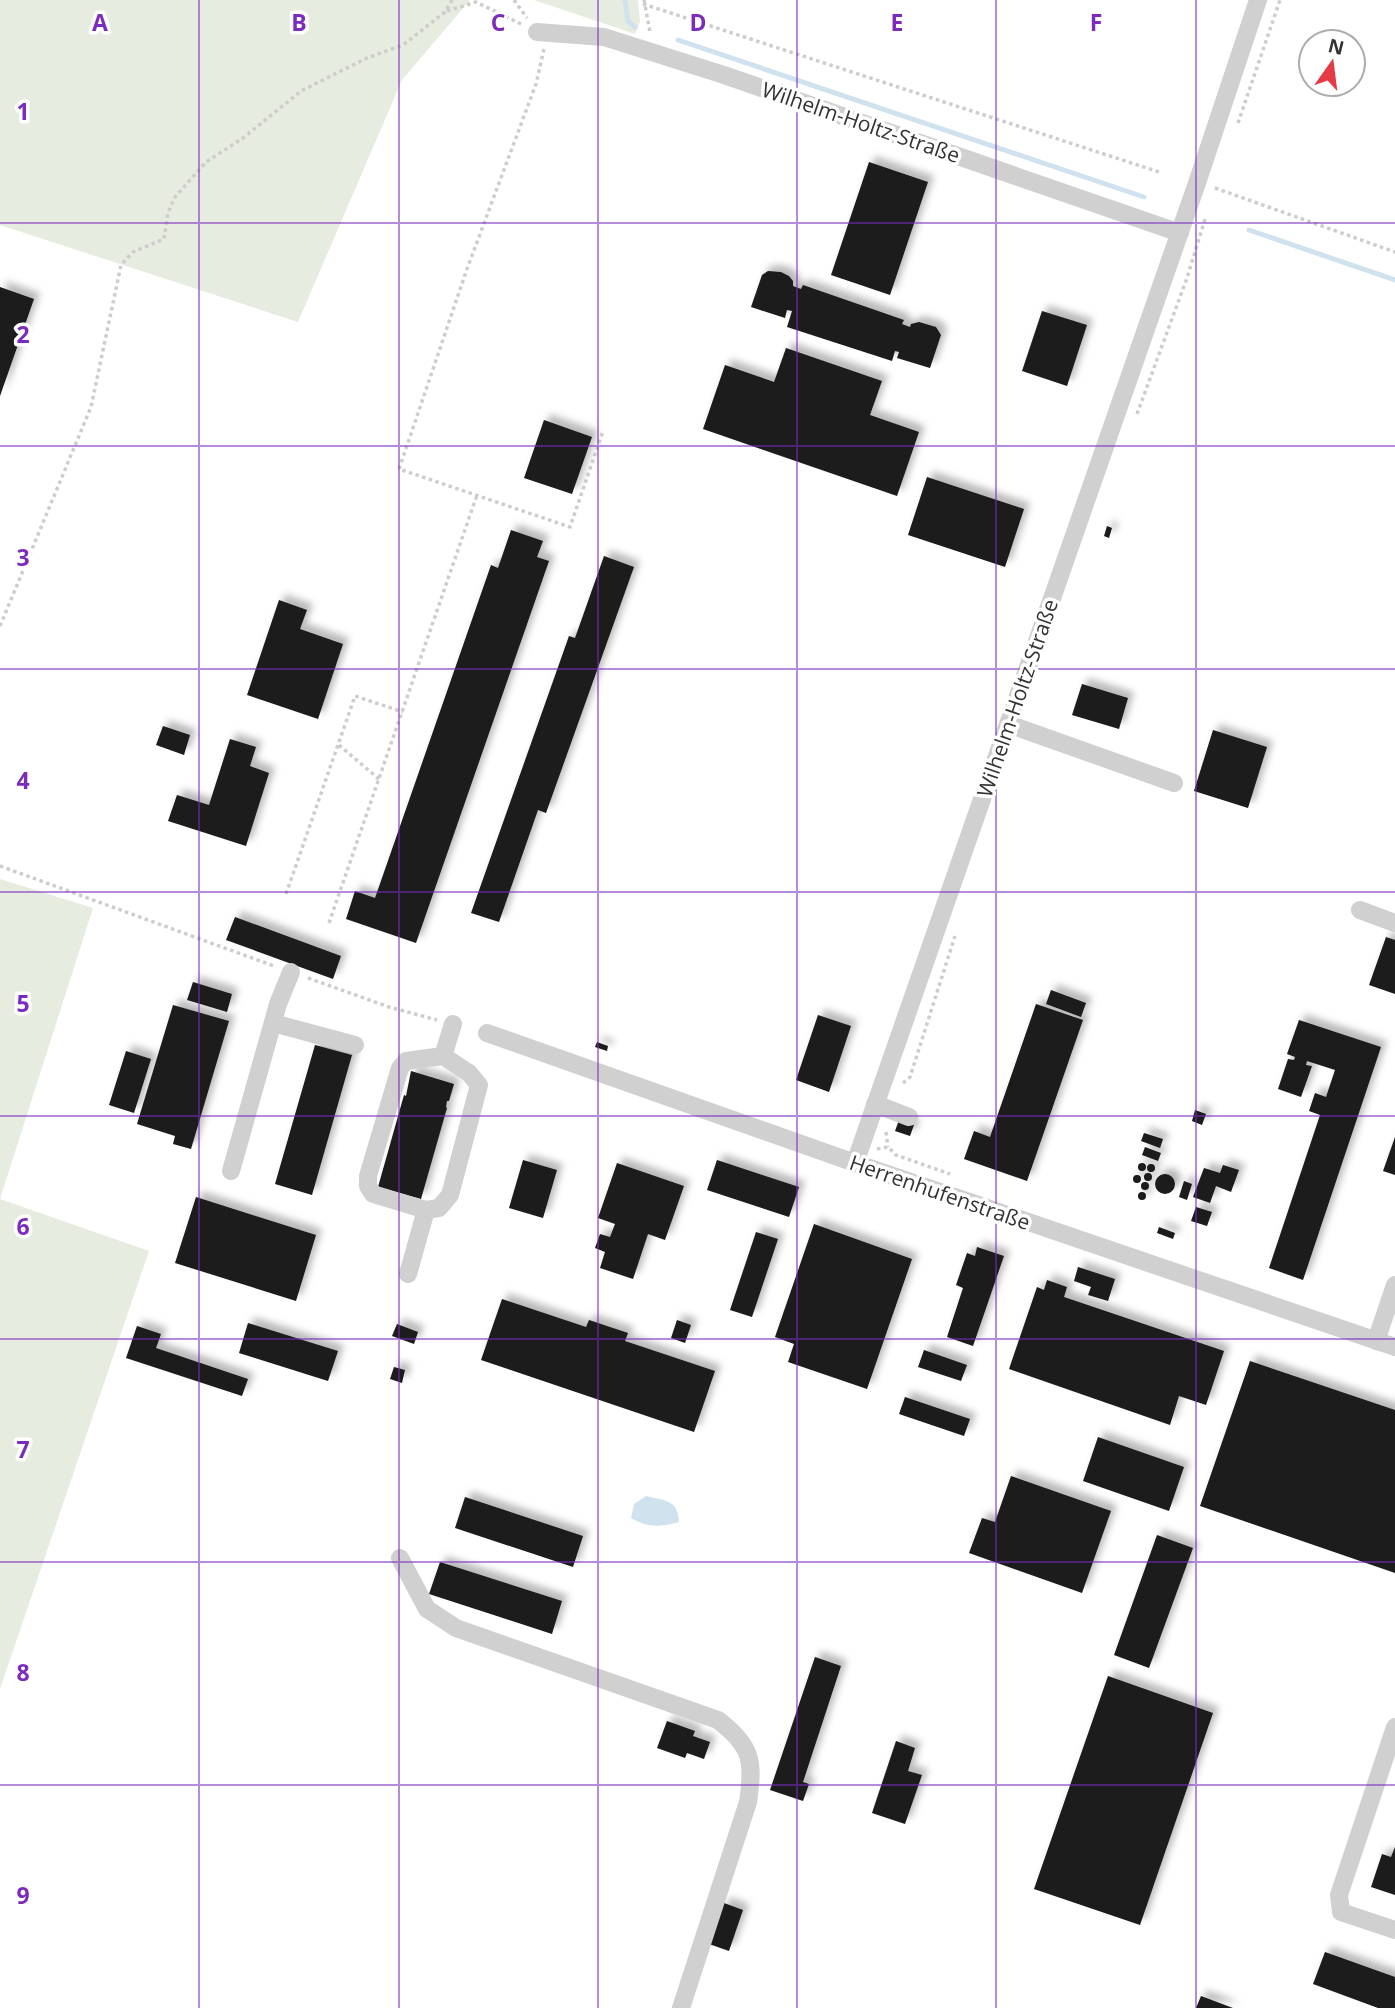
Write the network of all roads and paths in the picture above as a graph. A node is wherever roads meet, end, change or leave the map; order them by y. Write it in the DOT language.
graph roads {
  1 [pos="452,0"];
  2 [pos="514,0"];
  3 [pos="1258,0"];
  4 [pos="644,2"];
  5 [pos="445,12"];
  6 [pos="537,32"];
  7 [pos="653,53"];
  8 [pos="1160,172"];
  9 [pos="1215,188"];
  10 [pos="1180,233"];
  11 [pos="1395,252"];
  12 [pos="603,431"];
  13 [pos="477,495"];
  14 [pos="0,626"];
  15 [pos="403,712"];
  16 [pos="1008,724"];
  17 [pos="340,745"];
  18 [pos="380,780"];
  19 [pos="1174,783"];
  20 [pos="0,866"];
  21 [pos="286,894"];
  22 [pos="1360,911"];
  23 [pos="329,923"];
  24 [pos="1395,923"];
  25 [pos="291,972"];
  26 [pos="273,1023"];
  27 [pos="453,1024"];
  28 [pos="487,1033"];
  29 [pos="355,1045"];
  30 [pos="443,1056"];
  31 [pos="875,1104"];
  32 [pos="909,1117"];
  33 [pos="855,1163"];
  34 [pos="231,1171"];
  35 [pos="426,1210"];
  36 [pos="408,1274"];
  37 [pos="1395,1286"];
  38 [pos="1376,1340"];
  39 [pos="1395,1347"];
  40 [pos="400,1558"];
  41 [pos="1395,1727"];
  42 [pos="1395,1930"];
  43 [pos="681,2008"];
  1 -- 5 [label="path"];
  2 -- 6 [label="path"];
  3 -- 10 [label="street, Wilhelm-Holtz-Straße"];
  4 -- 7 [label="path"];
  4 -- 8 [label="path"];
  5 -- 6 [label="path"];
  5 -- 14 [label="path"];
  6 -- 7 [label="street, Wilhelm-Holtz-Straße"];
  6 -- 13 [label="path"];
  7 -- 10 [label="street, Wilhelm-Holtz-Straße"];
  9 -- 11 [label="path"];
  10 -- 16 [label="street, Wilhelm-Holtz-Straße"];
  12 -- 13 [label="path"];
  13 -- 15 [label="path"];
  15 -- 17 [label="path"];
  15 -- 18 [label="path"];
  16 -- 19 [label="street"];
  16 -- 31 [label="street, Wilhelm-Holtz-Straße"];
  17 -- 18 [label="path"];
  17 -- 21 [label="path"];
  18 -- 23 [label="path"];
  20 -- 25 [label="path"];
  22 -- 24 [label="street"];
  25 -- 26 [label="street"];
  25 -- 27 [label="path"];
  26 -- 29 [label="street"];
  26 -- 34 [label="street"];
  27 -- 30 [label="street"];
  28 -- 33 [label="street, Herrenhufenstraße"];
  30 -- 35 [label="street"];
  30 -- 35 [label="street"];
  31 -- 32 [label="street"];
  31 -- 33 [label="street, Wilhelm-Holtz-Straße"];
  33 -- 38 [label="street, Herrenhufenstraße"];
  35 -- 36 [label="street"];
  37 -- 38 [label="street"];
  38 -- 39 [label="street, Herrenhufenstraße"];
  40 -- 43 [label="street"];
  41 -- 42 [label="street"];
}
